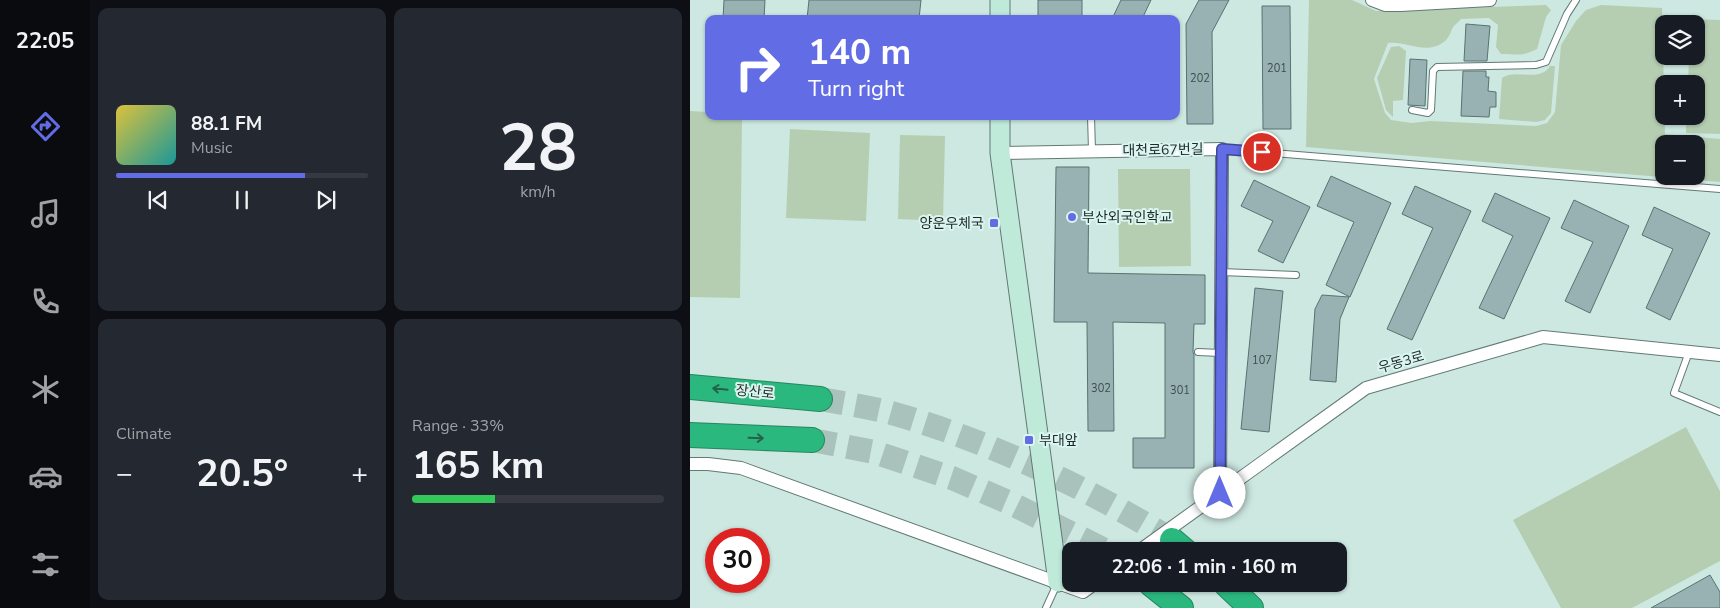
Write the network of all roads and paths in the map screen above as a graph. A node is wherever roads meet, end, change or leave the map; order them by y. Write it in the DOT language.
graph roads {
  1 [pos="1000,0"];
  2 [pos="1372,0"];
  3 [pos="1490,0"];
  4 [pos="1576,0"];
  5 [pos="1000,15"];
  6 [pos="1412,110"];
  7 [pos="1000,120"];
  8 [pos="1091,120"];
  9 [pos="1222,149"];
  10 [pos="1092,151"];
  11 [pos="1000,153"];
  12 [pos="1720,189"];
  13 [pos="1221,272"];
  14 [pos="1296,276"];
  15 [pos="1198,352"];
  16 [pos="1689,352"];
  17 [pos="1220,353"];
  18 [pos="1720,355"];
  19 [pos="690,387"];
  20 [pos="820,399"];
  21 [pos="1720,412"];
  22 [pos="690,435"];
  23 [pos="812,440"];
  24 [pos="690,464"];
  25 [pos="1220,493"];
  26 [pos="1152,542"];
  27 [pos="1058,582"];
  28 [pos="1062,584"];
  29 [pos="1161,592"];
  30 [pos="1234,592"];
  31 [pos="1046,608"];
  32 [pos="1181,608"];
  33 [pos="1251,608"];
  1 -- 5 [label="street"];
  2 -- 3 [label="street"];
  4 -- 6 [label="lane"];
  7 -- 11 [label="street"];
  8 -- 10 [label="lane"];
  9 -- 10 [label="street, 대천로67번길"];
  9 -- 12 [label="lane"];
  9 -- 13 [label="street, 대천로67번길"];
  10 -- 11 [label="street, 대천로67번길"];
  11 -- 27 [label="street"];
  13 -- 14 [label="lane"];
  13 -- 17 [label="street, 대천로67번길"];
  15 -- 17 [label="lane"];
  16 -- 18 [label="street, 우동3로"];
  16 -- 21 [label="lane"];
  16 -- 25 [label="street, 우동3로"];
  17 -- 25 [label="street, 대천로67번길"];
  20 -- 19 [label="highway, 장산로, one-way"];
  22 -- 23 [label="highway, one-way"];
  24 -- 27 [label="street"];
  25 -- 26 [label="street, 우동3로"];
  27 -- 28 [label="street"];
  27 -- 31 [label="lane"];
  29 -- 32 [label="highway"];
  30 -- 33 [label="highway"];
}
